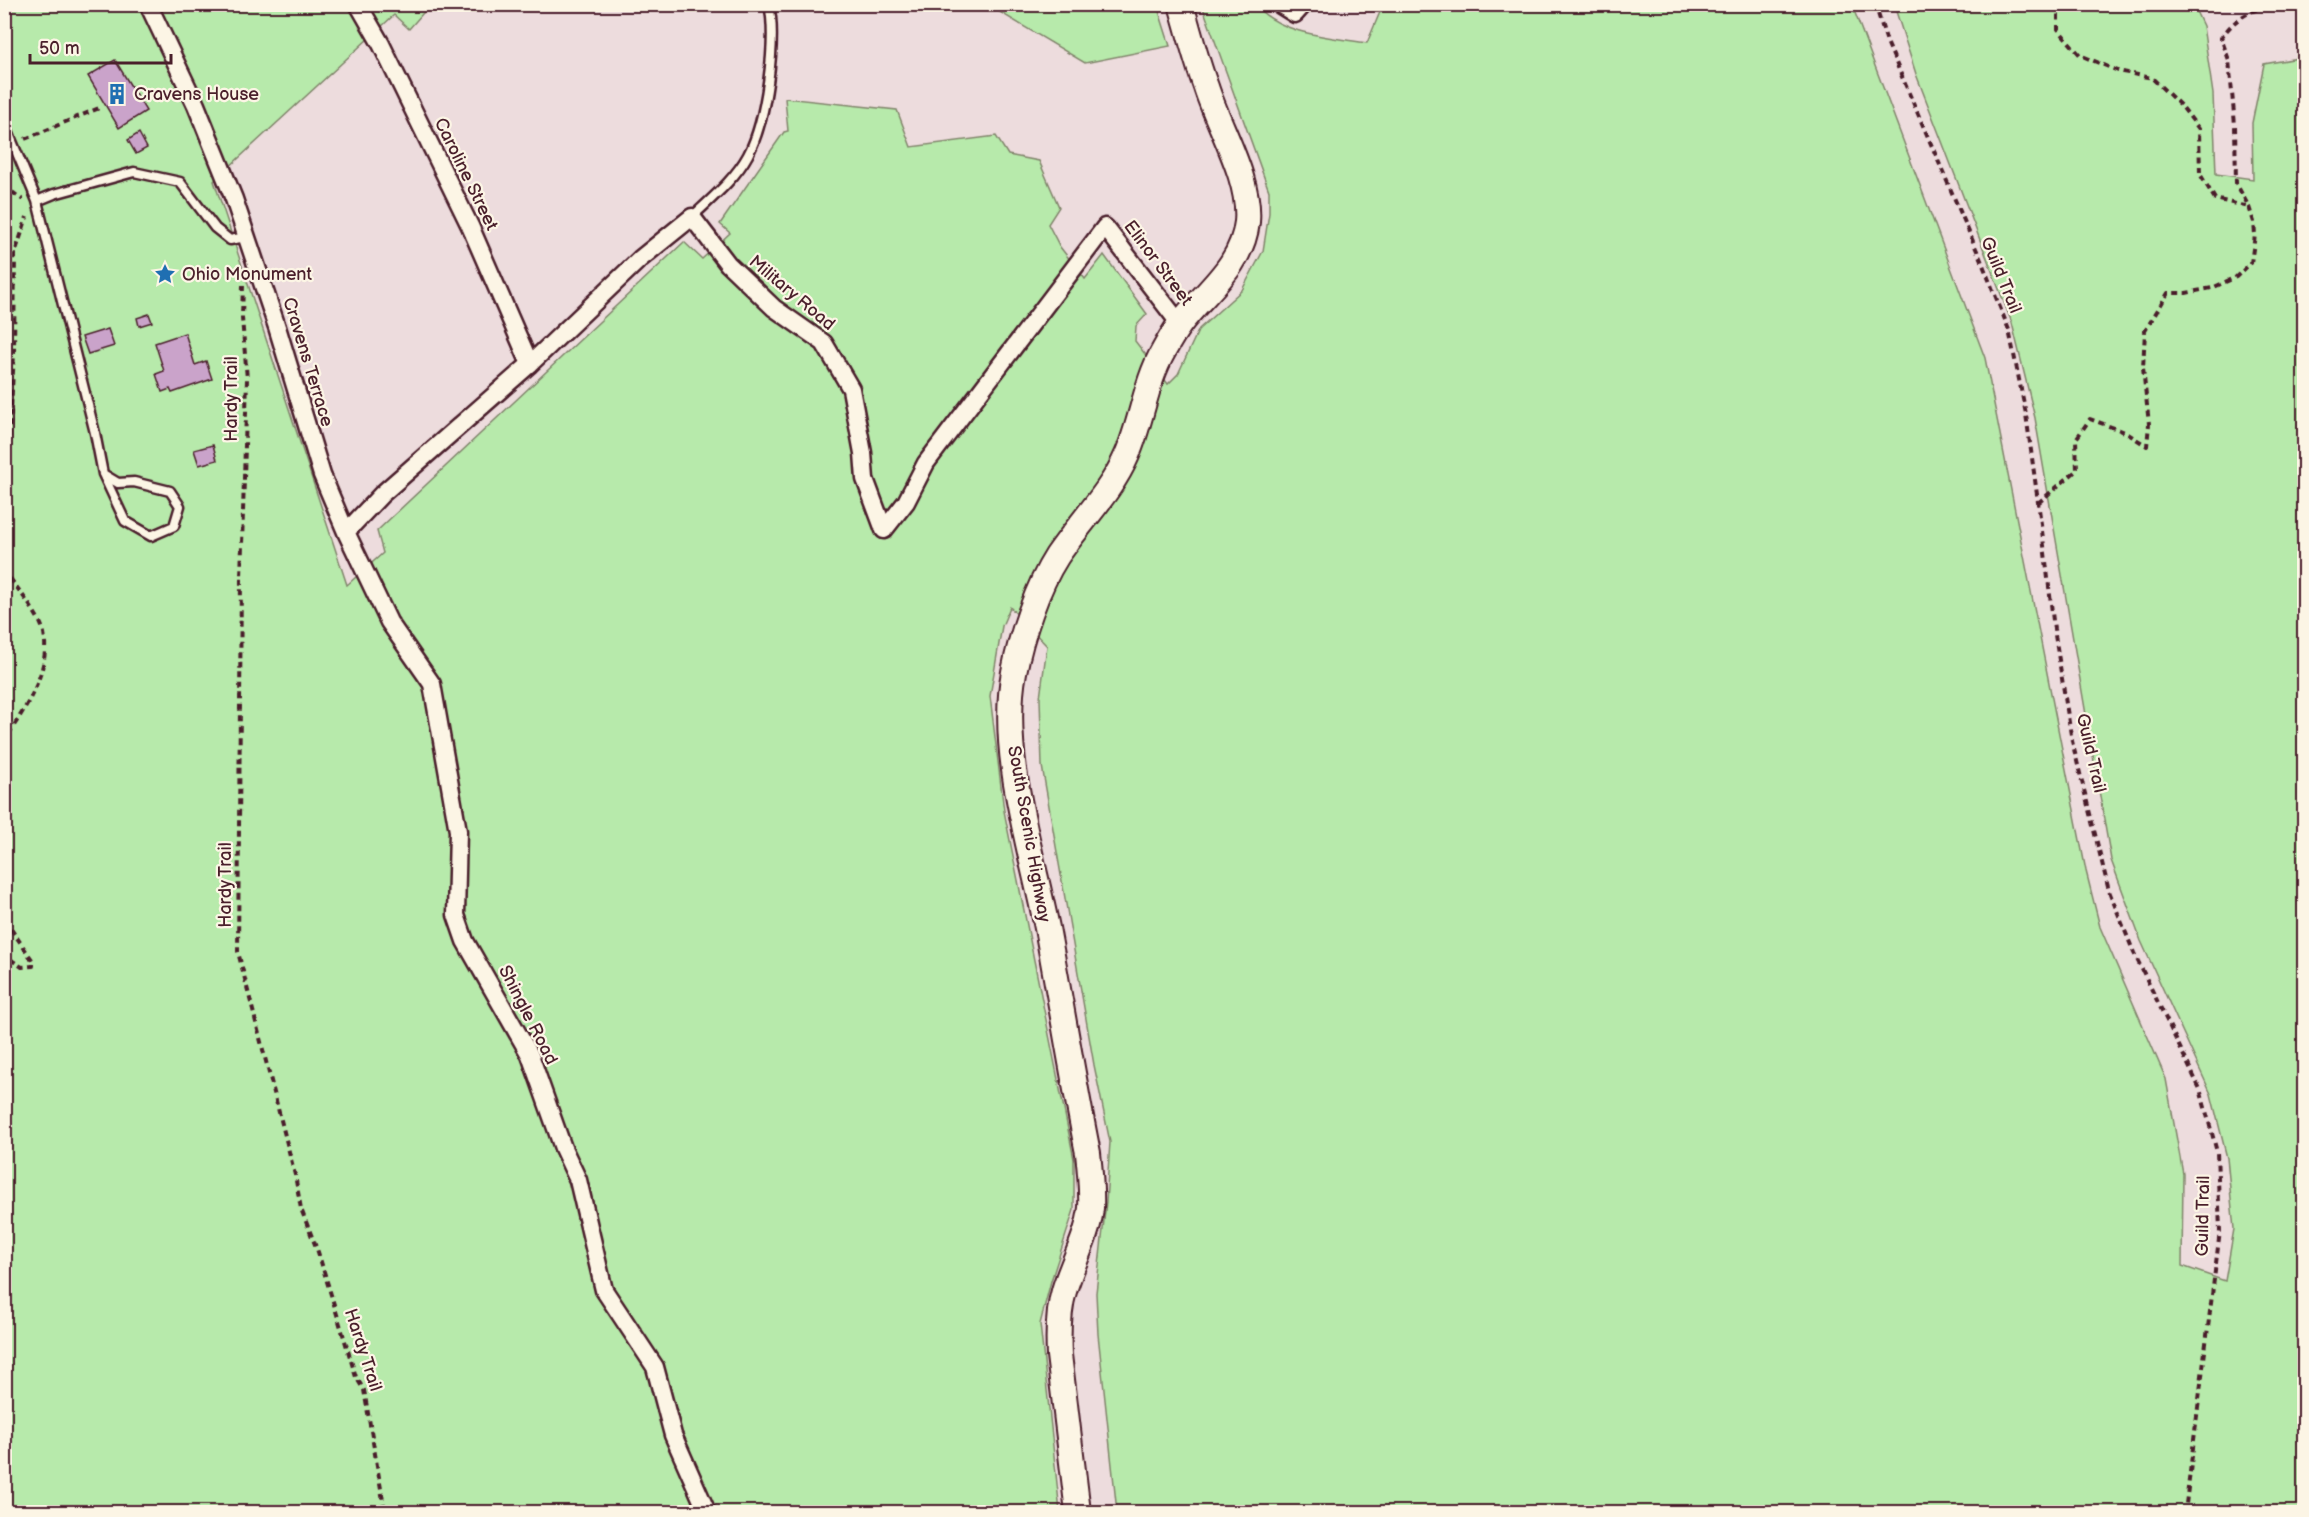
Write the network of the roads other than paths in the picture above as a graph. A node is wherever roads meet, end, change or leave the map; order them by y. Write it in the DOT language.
graph roads {
  1 [pos="148,4"];
  2 [pos="358,4"];
  3 [pos="769,4"];
  4 [pos="1181,4"];
  5 [pos="1279,4"];
  6 [pos="1304,4"];
  7 [pos="4,122"];
  8 [pos="37,201"];
  9 [pos="692,217"];
  10 [pos="1106,226"];
  11 [pos="246,237"];
  12 [pos="1180,324"];
  13 [pos="530,364"];
  14 [pos="103,474"];
  15 [pos="346,532"];
  16 [pos="707,1512"];
  17 [pos="1078,1512"];
  1 -- 11 [label="street, Cravens Terrace"];
  2 -- 13 [label="street, Caroline Street"];
  3 -- 9 [label="lane"];
  4 -- 12 [label="main road, South Scenic Highway"];
  5 -- 6 [label="street"];
  7 -- 8 [label="lane"];
  8 -- 11 [label="lane"];
  8 -- 14 [label="lane"];
  9 -- 10 [label="street, Military Road"];
  9 -- 13 [label="street"];
  10 -- 12 [label="street, Elinor Street"];
  11 -- 15 [label="street, Cravens Terrace"];
  12 -- 17 [label="main road, South Scenic Highway"];
  13 -- 15 [label="street"];
  14 -- 14 [label="lane"];
  15 -- 16 [label="street, Shingle Road"];
}
